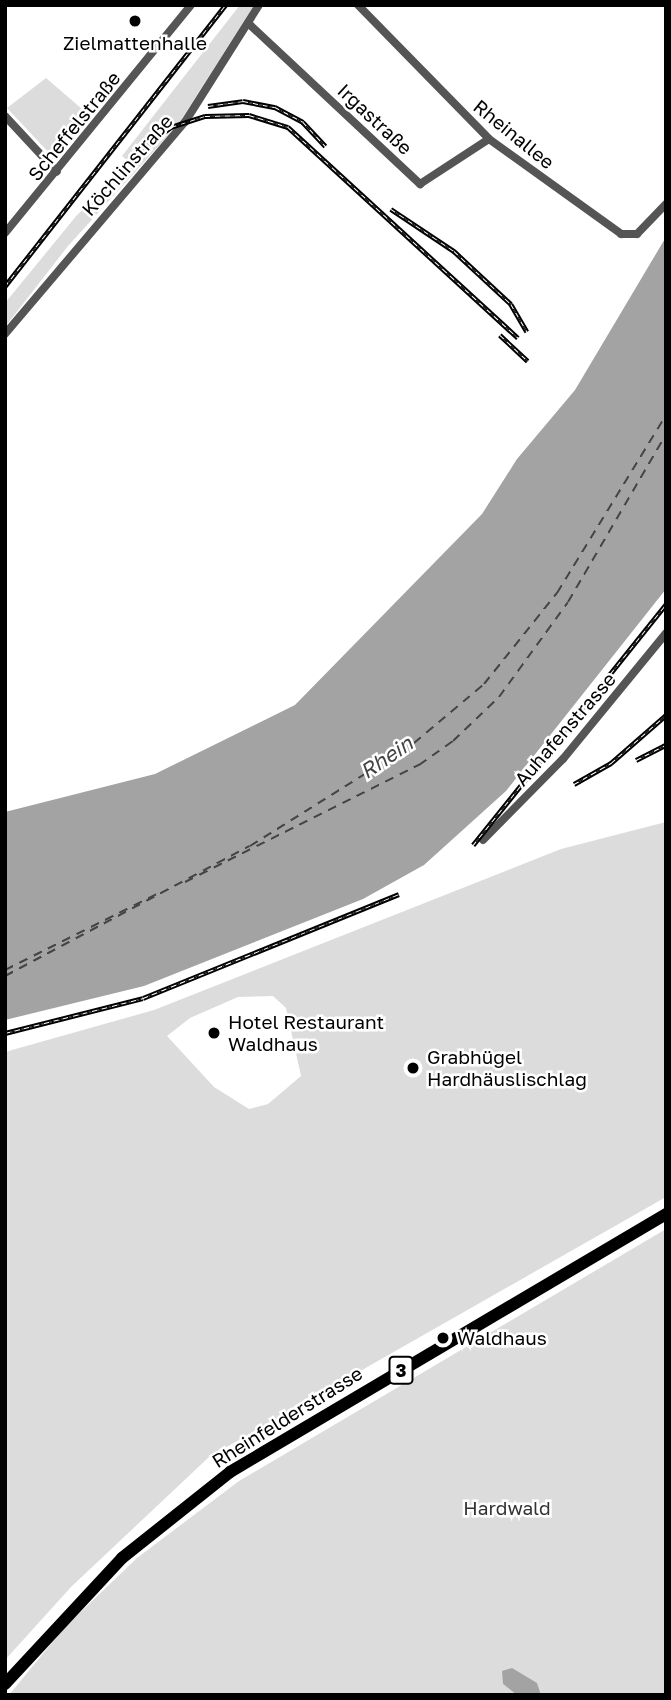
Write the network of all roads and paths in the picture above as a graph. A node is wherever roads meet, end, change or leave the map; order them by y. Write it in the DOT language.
graph roads {
  1 [pos="191,5"];
  2 [pos="259,5"];
  3 [pos="358,5"];
  4 [pos="248,23"];
  5 [pos="5,116"];
  6 [pos="489,139"];
  7 [pos="57,172"];
  8 [pos="666,204"];
  9 [pos="5,233"];
  10 [pos="5,334"];
  11 [pos="666,634"];
  12 [pos="483,840"];
  13 [pos="666,1208"];
  14 [pos="666,1214"];
  15 [pos="5,1675"];
  16 [pos="5,1684"];
  1 -- 7 [label="street, Scheffelstraße"];
  2 -- 4 [label="street, Köchlinstraße"];
  3 -- 6 [label="street, Rheinallee"];
  4 -- 6 [label="street, Irgastraße"];
  4 -- 10 [label="street, Köchlinstraße"];
  5 -- 7 [label="street"];
  6 -- 8 [label="street, Rheinallee"];
  7 -- 9 [label="street, Scheffelstraße"];
  11 -- 12 [label="street, Auhafenstrasse"];
  13 -- 15 [label="main road, Rheinfelderstrasse / 3"];
  14 -- 16 [label="main road, Rheinfelderstrasse / 3"];
}
